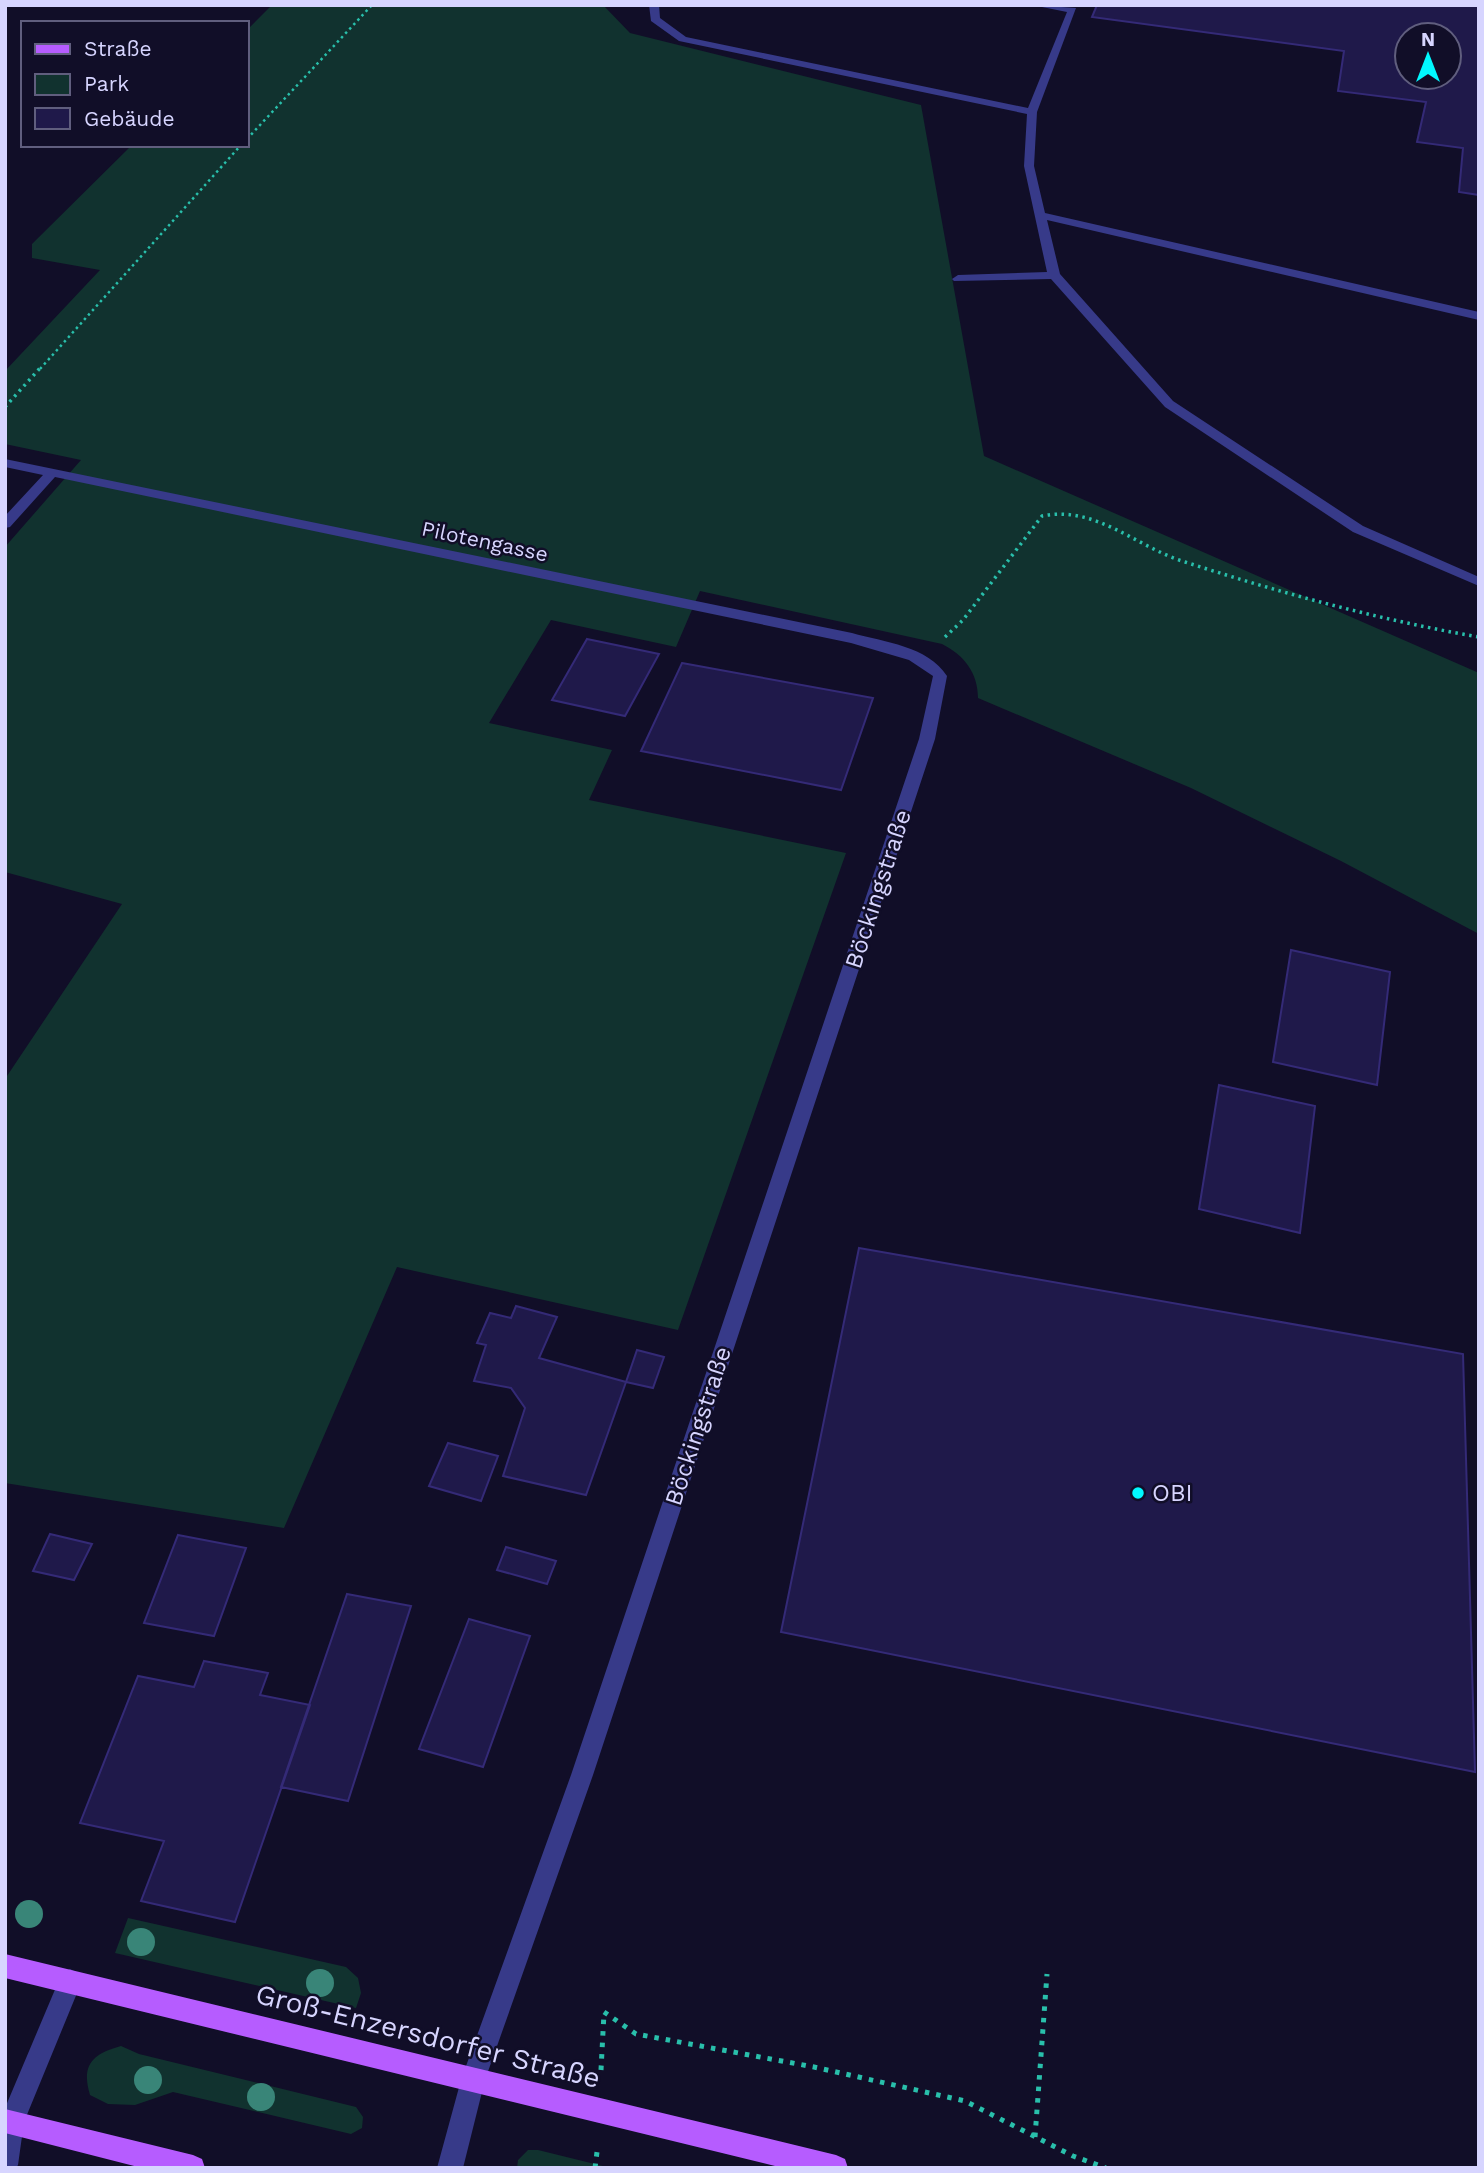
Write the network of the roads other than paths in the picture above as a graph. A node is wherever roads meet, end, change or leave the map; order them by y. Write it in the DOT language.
graph roads {
  1 [pos="654,5"];
  2 [pos="1037,5"];
  3 [pos="1032,112"];
  4 [pos="1040,215"];
  5 [pos="1054,275"];
  6 [pos="958,279"];
  7 [pos="1479,316"];
  8 [pos="5,463"];
  9 [pos="52,474"];
  10 [pos="5,524"];
  11 [pos="1479,582"];
  12 [pos="940,683"];
  13 [pos="5,1966"];
  14 [pos="70,1981"];
  15 [pos="473,2080"];
  16 [pos="9,2122"];
  17 [pos="5,2165"];
  18 [pos="193,2168"];
  19 [pos="450,2168"];
  20 [pos="836,2168"];
  1 -- 3 [label="street"];
  2 -- 3 [label="street"];
  3 -- 4 [label="street"];
  4 -- 5 [label="street"];
  4 -- 7 [label="street"];
  5 -- 6 [label="street"];
  5 -- 11 [label="street"];
  8 -- 9 [label="street, Pilotengasse"];
  9 -- 10 [label="street"];
  9 -- 12 [label="street, Pilotengasse"];
  12 -- 15 [label="street, Böckingstraße"];
  13 -- 14 [label="main road, Groß-Enzersdorfer Straße"];
  14 -- 15 [label="main road, Groß-Enzersdorfer Straße"];
  14 -- 16 [label="street"];
  15 -- 19 [label="street, Böckingstraße"];
  15 -- 20 [label="main road, Groß-Enzersdorfer Straße"];
  16 -- 17 [label="street"];
  16 -- 18 [label="main road"];
}
